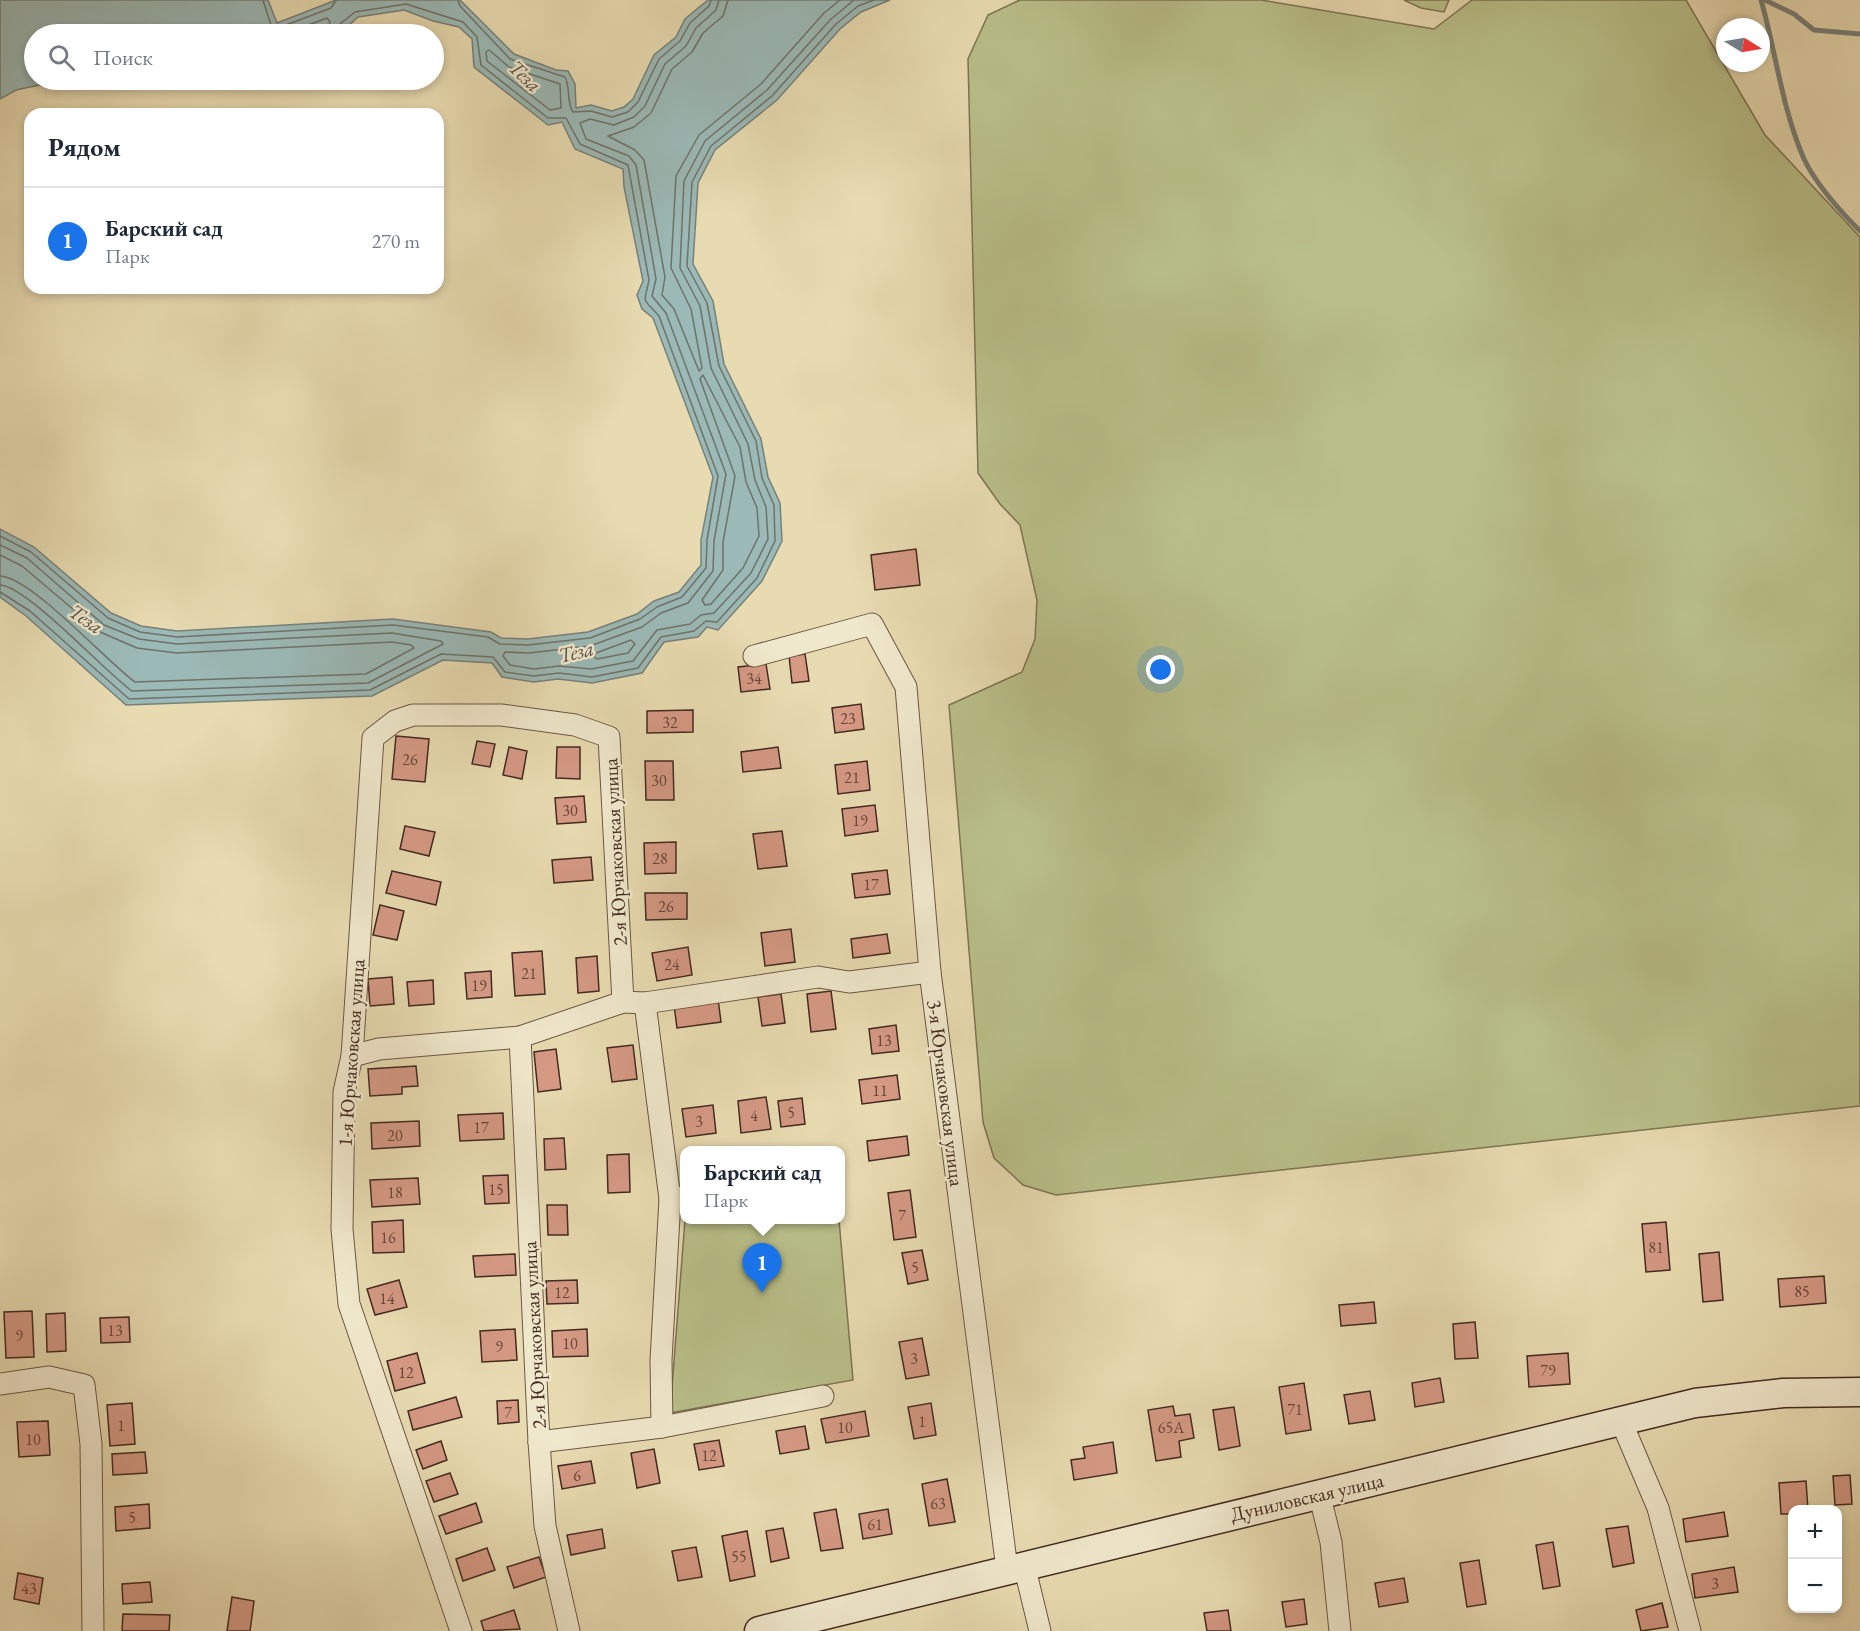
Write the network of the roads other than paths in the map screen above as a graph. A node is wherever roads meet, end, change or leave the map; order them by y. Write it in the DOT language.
graph roads {
  1 [pos="754,656"];
  2 [pos="609,737"];
  3 [pos="930,972"];
  4 [pos="623,1002"];
  5 [pos="645,1003"];
  6 [pos="520,1037"];
  7 [pos="352,1056"];
  8 [pos="677,1198"];
  9 [pos="0,1384"];
  10 [pos="1860,1392"];
  11 [pos="823,1396"];
  12 [pos="1621,1422"];
  13 [pos="662,1426"];
  14 [pos="539,1442"];
  15 [pos="1319,1493"];
  16 [pos="1016,1567"];
  17 [pos="93,1631"];
  18 [pos="461,1631"];
  19 [pos="569,1631"];
  20 [pos="759,1631"];
  21 [pos="1040,1631"];
  22 [pos="1340,1631"];
  23 [pos="1690,1631"];
  1 -- 3 [label="street, 3-я Юрчаковская улица"];
  2 -- 4 [label="street, 2-я Юрчаковская улица"];
  2 -- 7 [label="street, 1-я Юрчаковская улица"];
  3 -- 5 [label="street"];
  3 -- 16 [label="street, 3-я Юрчаковская улица"];
  4 -- 5 [label="street"];
  4 -- 6 [label="street"];
  5 -- 8 [label="street"];
  6 -- 7 [label="street"];
  6 -- 14 [label="street, 2-я Юрчаковская улица"];
  7 -- 18 [label="street, 1-я Юрчаковская улица"];
  8 -- 13 [label="street"];
  9 -- 17 [label="street"];
  10 -- 12 [label="main road, Дуниловская улица"];
  11 -- 13 [label="street"];
  12 -- 15 [label="main road, Дуниловская улица"];
  12 -- 23 [label="street"];
  13 -- 14 [label="street"];
  14 -- 19 [label="street, 2-я Юрчаковская улица"];
  15 -- 16 [label="main road, Дуниловская улица"];
  15 -- 22 [label="street"];
  16 -- 20 [label="main road, Дуниловская улица"];
  16 -- 21 [label="street, 3-я Юрчаковская улица"];
}
